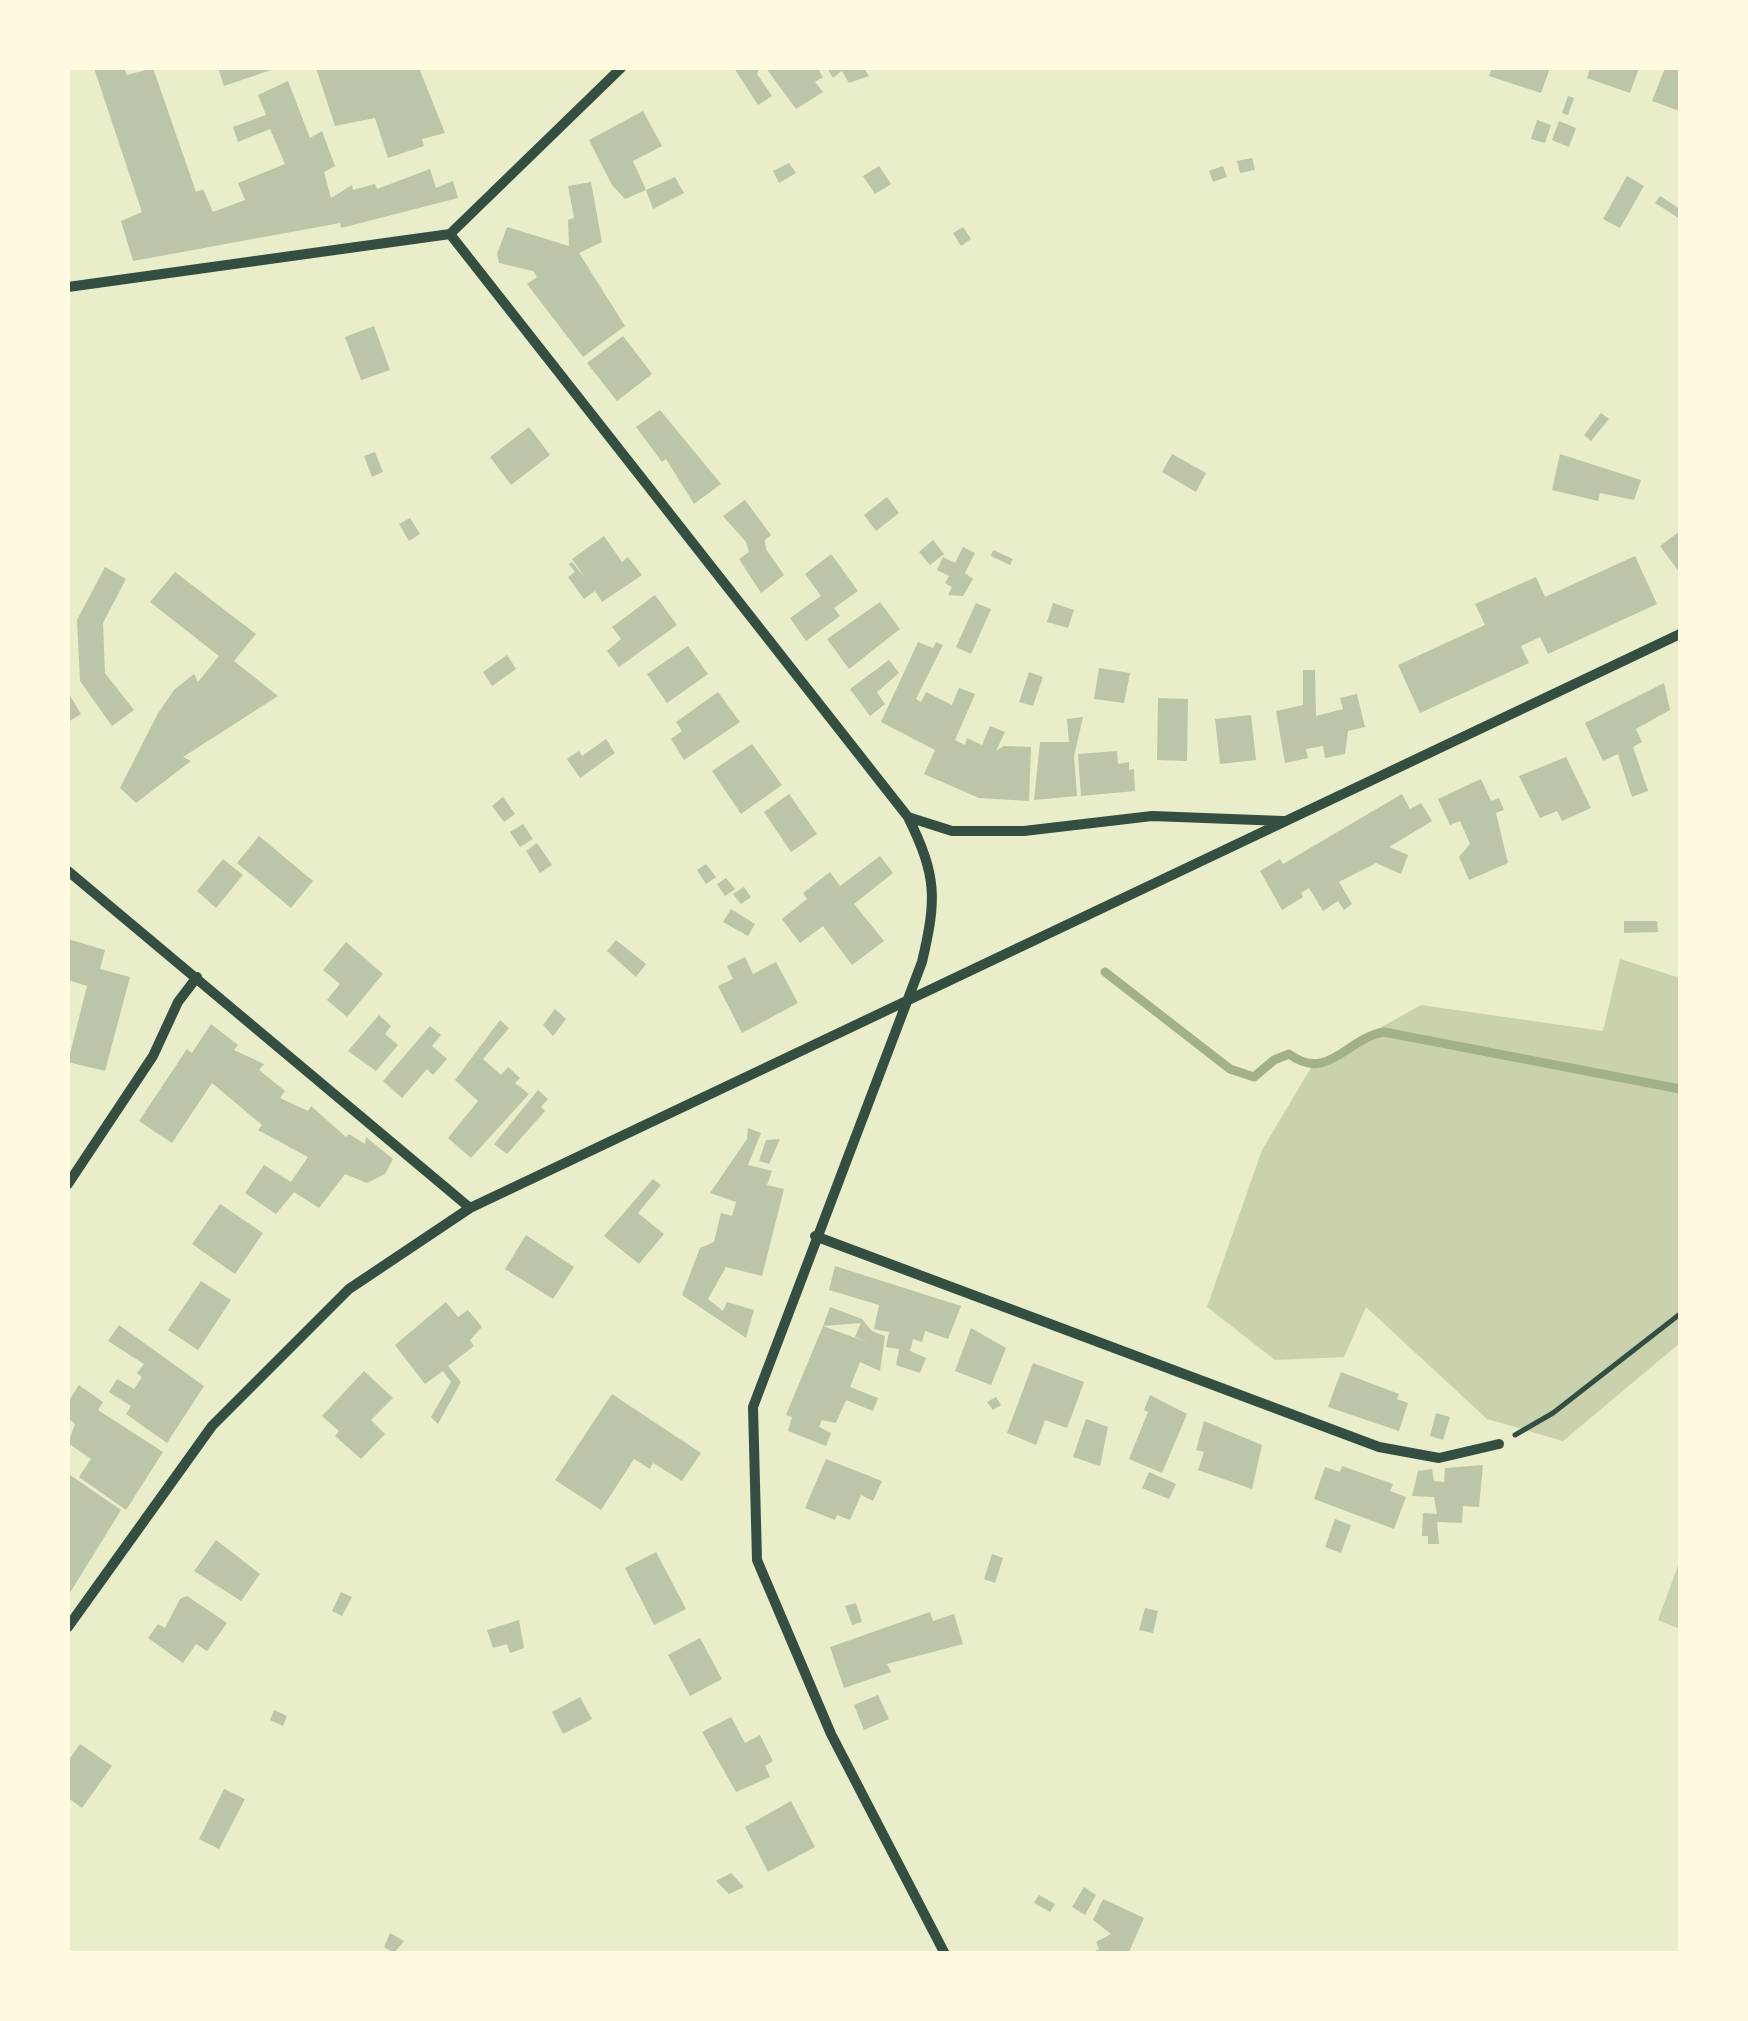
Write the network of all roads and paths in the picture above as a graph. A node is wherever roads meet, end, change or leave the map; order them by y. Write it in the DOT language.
graph roads {
  1 [pos="621,68"];
  2 [pos="450,234"];
  3 [pos="68,286"];
  4 [pos="1680,634"];
  5 [pos="908,817"];
  6 [pos="1288,821"];
  7 [pos="68,871"];
  8 [pos="196,977"];
  9 [pos="902,1004"];
  10 [pos="68,1184"];
  11 [pos="470,1208"];
  12 [pos="815,1236"];
  13 [pos="1680,1314"];
  14 [pos="1499,1444"];
  15 [pos="68,1627"];
  16 [pos="946,1954"];
  1 -- 2 [label="street"];
  2 -- 3 [label="street"];
  2 -- 5 [label="street"];
  4 -- 6 [label="street"];
  5 -- 6 [label="street"];
  5 -- 9 [label="street"];
  6 -- 9 [label="street"];
  7 -- 8 [label="street"];
  8 -- 10 [label="street"];
  8 -- 11 [label="street"];
  9 -- 11 [label="street"];
  9 -- 12 [label="street"];
  11 -- 15 [label="street"];
  12 -- 14 [label="street"];
  12 -- 16 [label="street"];
  13 -- 14 [label="path"];
}
